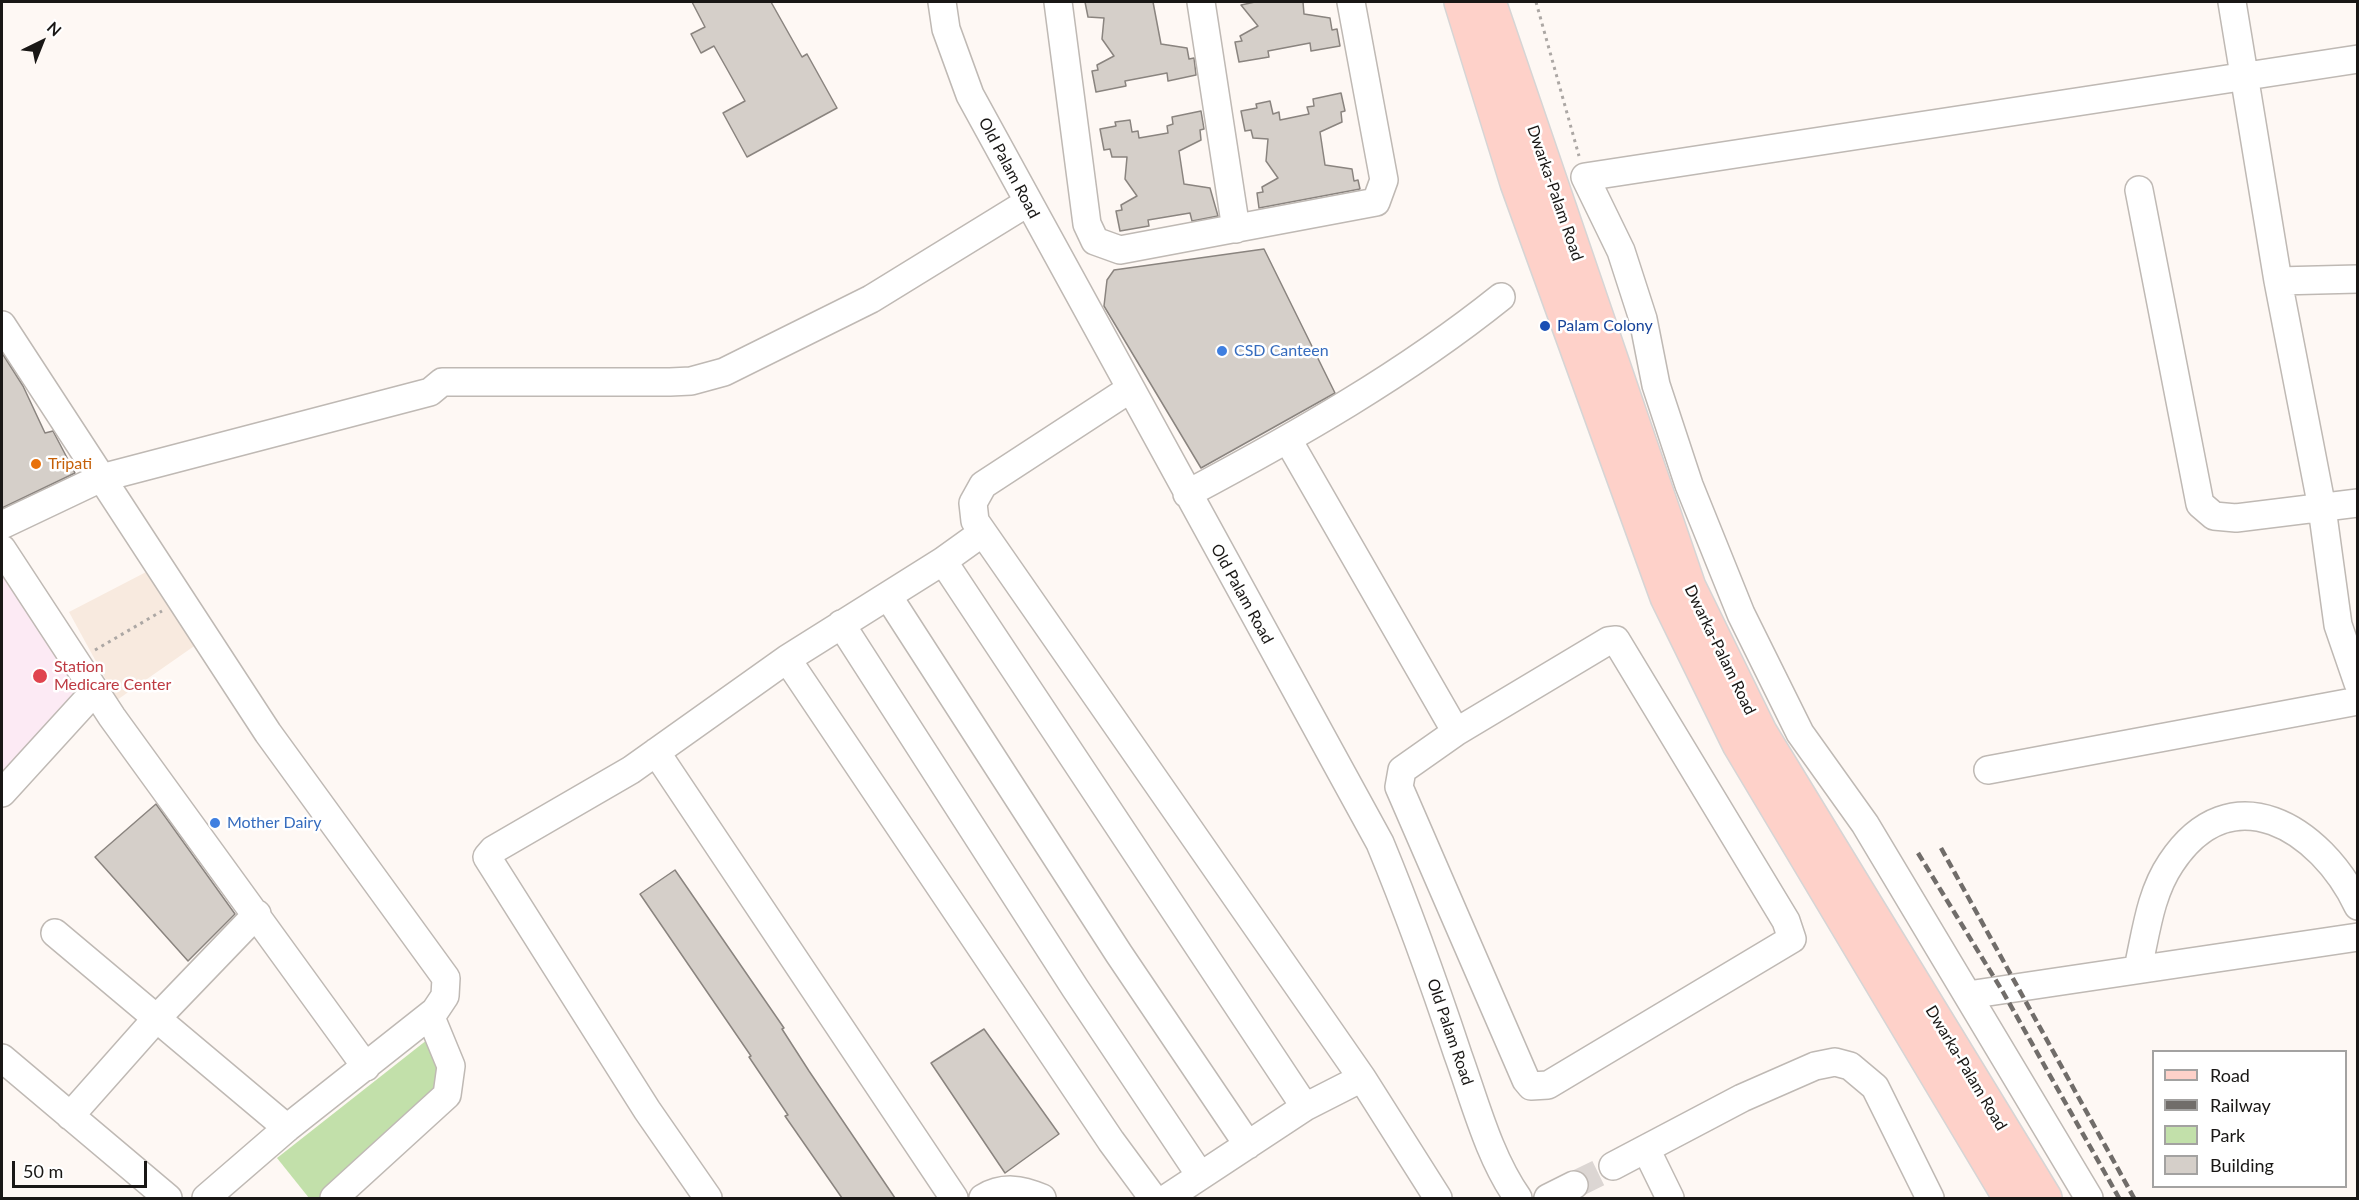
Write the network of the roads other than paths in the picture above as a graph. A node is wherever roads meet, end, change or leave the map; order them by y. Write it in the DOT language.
graph roads {
  1 [pos="942,2"];
  2 [pos="1058,2"];
  3 [pos="1201,2"];
  4 [pos="1351,2"];
  5 [pos="1455,2"];
  6 [pos="1461,2"];
  7 [pos="1489,2"];
  8 [pos="1496,2"];
  9 [pos="2232,2"];
  10 [pos="1493,56"];
  11 [pos="2358,59"];
  12 [pos="2245,76"];
  13 [pos="2139,190"];
  14 [pos="1030,208"];
  15 [pos="1236,229"];
  16 [pos="2358,279"];
  17 [pos="2278,281"];
  18 [pos="1501,297"];
  19 [pos="2,326"];
  20 [pos="1130,389"];
  21 [pos="1288,440"];
  22 [pos="101,478"];
  23 [pos="1187,494"];
  24 [pos="2358,503"];
  25 [pos="2322,508"];
  26 [pos="2,525"];
  27 [pos="982,533"];
  28 [pos="2,549"];
  29 [pos="944,561"];
  30 [pos="888,596"];
  31 [pos="841,624"];
  32 [pos="787,659"];
  33 [pos="2358,683"];
  34 [pos="95,692"];
  35 [pos="2358,701"];
  36 [pos="1456,732"];
  37 [pos="656,752"];
  38 [pos="1988,770"];
  39 [pos="2,794"];
  40 [pos="2358,906"];
  41 [pos="257,914"];
  42 [pos="55,933"];
  43 [pos="2358,937"];
  44 [pos="2138,968"];
  45 [pos="1968,995"];
  46 [pos="430,1016"];
  47 [pos="156,1019"];
  48 [pos="2,1058"];
  49 [pos="366,1067"];
  50 [pos="1362,1078"];
  51 [pos="1305,1107"];
  52 [pos="70,1116"];
  53 [pos="287,1128"];
  54 [pos="1248,1145"];
  55 [pos="1646,1149"];
  56 [pos="1613,1166"];
  57 [pos="1200,1175"];
  58 [pos="1574,1185"];
  59 [pos="168,1198"];
  60 [pos="206,1198"];
  61 [pos="334,1198"];
  62 [pos="708,1198"];
  63 [pos="954,1198"];
  64 [pos="983,1198"];
  65 [pos="1041,1198"];
  66 [pos="1153,1198"];
  67 [pos="1167,1198"];
  68 [pos="1438,1198"];
  69 [pos="1518,1198"];
  70 [pos="1548,1198"];
  71 [pos="1670,1198"];
  72 [pos="1930,1198"];
  73 [pos="2010,1198"];
  74 [pos="2045,1198"];
  75 [pos="2089,1198"];
  1 -- 14 [label="street, Old Palam Road"];
  2 -- 15 [label="street"];
  3 -- 15 [label="street"];
  4 -- 15 [label="street"];
  5 -- 10 [label="street"];
  6 -- 10 [label="main road"];
  7 -- 10 [label="main road"];
  8 -- 10 [label="street"];
  9 -- 12 [label="street"];
  10 -- 73 [label="main road, Dwarka-Palam Road"];
  10 -- 74 [label="main road, Dwarka-Palam Road"];
  11 -- 12 [label="street"];
  12 -- 17 [label="street"];
  12 -- 45 [label="street"];
  13 -- 25 [label="street"];
  14 -- 20 [label="street, Old Palam Road"];
  14 -- 22 [label="street"];
  16 -- 17 [label="street"];
  17 -- 25 [label="street"];
  18 -- 21 [label="street"];
  19 -- 22 [label="street"];
  20 -- 23 [label="street, Old Palam Road"];
  20 -- 27 [label="street"];
  21 -- 23 [label="street"];
  21 -- 36 [label="street"];
  22 -- 26 [label="street"];
  22 -- 46 [label="street"];
  23 -- 69 [label="street, Old Palam Road"];
  24 -- 25 [label="street"];
  25 -- 33 [label="street"];
  27 -- 29 [label="street"];
  27 -- 50 [label="street"];
  28 -- 34 [label="street"];
  29 -- 30 [label="street"];
  29 -- 51 [label="street"];
  30 -- 31 [label="street"];
  30 -- 54 [label="street"];
  31 -- 32 [label="street"];
  31 -- 57 [label="street"];
  32 -- 37 [label="street"];
  32 -- 66 [label="street"];
  34 -- 39 [label="street"];
  34 -- 41 [label="street"];
  35 -- 38 [label="street"];
  36 -- 36 [label="street"];
  37 -- 62 [label="street"];
  37 -- 63 [label="street"];
  40 -- 44 [label="street"];
  41 -- 47 [label="street"];
  41 -- 49 [label="street"];
  42 -- 47 [label="street"];
  43 -- 44 [label="street"];
  44 -- 45 [label="street"];
  45 -- 75 [label="street"];
  46 -- 49 [label="street"];
  46 -- 61 [label="street"];
  47 -- 52 [label="street"];
  47 -- 53 [label="street"];
  48 -- 52 [label="street"];
  49 -- 53 [label="street"];
  50 -- 51 [label="street"];
  50 -- 68 [label="street"];
  51 -- 54 [label="street"];
  52 -- 59 [label="street"];
  53 -- 60 [label="street"];
  54 -- 57 [label="street"];
  55 -- 56 [label="street"];
  55 -- 71 [label="street"];
  55 -- 72 [label="street"];
  57 -- 67 [label="street"];
  58 -- 70 [label="street"];
  64 -- 65 [label="street"];
}
